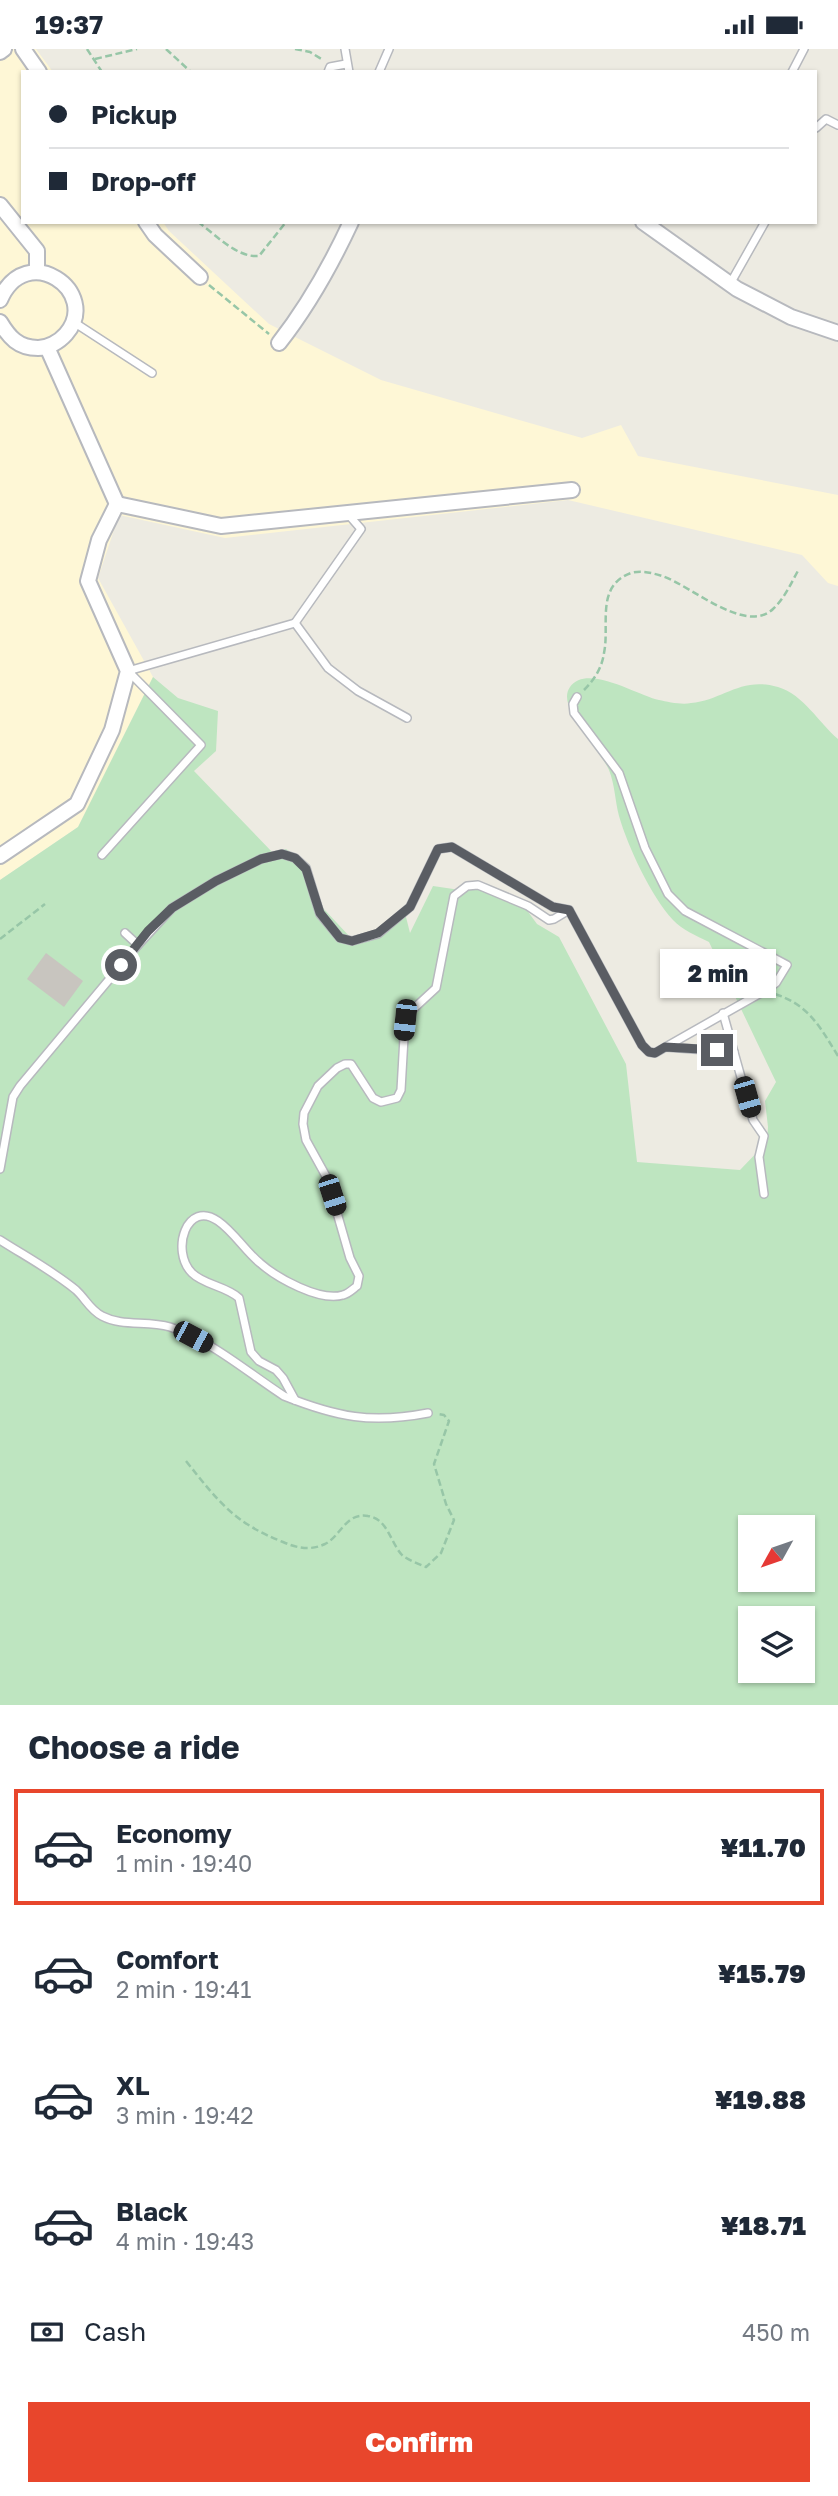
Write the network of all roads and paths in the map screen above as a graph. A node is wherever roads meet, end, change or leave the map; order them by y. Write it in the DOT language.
graph roads {
  1 [pos="4,49"];
  2 [pos="23,49"];
  3 [pos="88,49"];
  4 [pos="137,49"];
  5 [pos="166,49"];
  6 [pos="295,49"];
  7 [pos="345,49"];
  8 [pos="388,49"];
  9 [pos="804,49"];
  10 [pos="0,53"];
  11 [pos="95,59"];
  12 [pos="347,68"];
  13 [pos="329,69"];
  14 [pos="38,70"];
  15 [pos="101,70"];
  16 [pos="189,70"];
  17 [pos="380,70"];
  18 [pos="793,70"];
  19 [pos="838,125"];
  20 [pos="817,127"];
  21 [pos="0,205"];
  22 [pos="147,224"];
  23 [pos="201,224"];
  24 [pos="284,224"];
  25 [pos="350,224"];
  26 [pos="646,224"];
  27 [pos="764,224"];
  28 [pos="37,271"];
  29 [pos="200,277"];
  30 [pos="730,284"];
  31 [pos="2,289"];
  32 [pos="72,321"];
  33 [pos="0,322"];
  34 [pos="4,334"];
  35 [pos="838,334"];
  36 [pos="279,343"];
  37 [pos="47,347"];
  38 [pos="152,373"];
  39 [pos="572,490"];
  40 [pos="117,504"];
  41 [pos="347,513"];
  42 [pos="799,569"];
  43 [pos="295,623"];
  44 [pos="128,671"];
  45 [pos="576,697"];
  46 [pos="407,718"];
  47 [pos="102,855"];
  48 [pos="0,856"];
  49 [pos="45,904"];
  50 [pos="569,910"];
  51 [pos="125,933"];
  52 [pos="0,939"];
  53 [pos="138,945"];
  54 [pos="765,990"];
  55 [pos="723,1013"];
  56 [pos="665,1047"];
  57 [pos="734,1052"];
  58 [pos="838,1055"];
  59 [pos="0,1169"];
  60 [pos="764,1193"];
  61 [pos="0,1240"];
  62 [pos="295,1400"];
  63 [pos="428,1413"];
  64 [pos="186,1461"];
  1 -- 10 [label="street"];
  2 -- 14 [label="street"];
  3 -- 11 [label="path"];
  4 -- 11 [label="path"];
  5 -- 16 [label="path"];
  6 -- 13 [label="path"];
  7 -- 12 [label="lane"];
  8 -- 17 [label="lane"];
  9 -- 18 [label="lane"];
  11 -- 15 [label="path"];
  12 -- 13 [label="lane"];
  19 -- 20 [label="lane"];
  21 -- 28 [label="street"];
  22 -- 29 [label="street"];
  23 -- 24 [label="path"];
  25 -- 36 [label="street"];
  26 -- 30 [label="street"];
  27 -- 30 [label="lane"];
  28 -- 31 [label="street"];
  28 -- 32 [label="street"];
  29 -- 36 [label="path"];
  30 -- 35 [label="street"];
  32 -- 37 [label="street"];
  32 -- 38 [label="lane"];
  33 -- 34 [label="street"];
  34 -- 37 [label="street"];
  37 -- 40 [label="street"];
  39 -- 41 [label="street"];
  40 -- 41 [label="street"];
  40 -- 44 [label="street"];
  41 -- 43 [label="lane"];
  42 -- 45 [label="path"];
  43 -- 44 [label="lane"];
  43 -- 46 [label="lane"];
  44 -- 47 [label="lane"];
  44 -- 48 [label="street"];
  45 -- 54 [label="lane"];
  49 -- 52 [label="path"];
  50 -- 53 [label="lane"];
  50 -- 56 [label="lane"];
  50 -- 62 [label="lane"];
  51 -- 53 [label="lane"];
  53 -- 59 [label="lane"];
  54 -- 55 [label="lane"];
  54 -- 58 [label="path"];
  55 -- 56 [label="lane"];
  55 -- 57 [label="lane"];
  56 -- 57 [label="lane"];
  57 -- 60 [label="lane"];
  61 -- 62 [label="lane"];
  62 -- 63 [label="lane"];
  63 -- 64 [label="path"];
}
